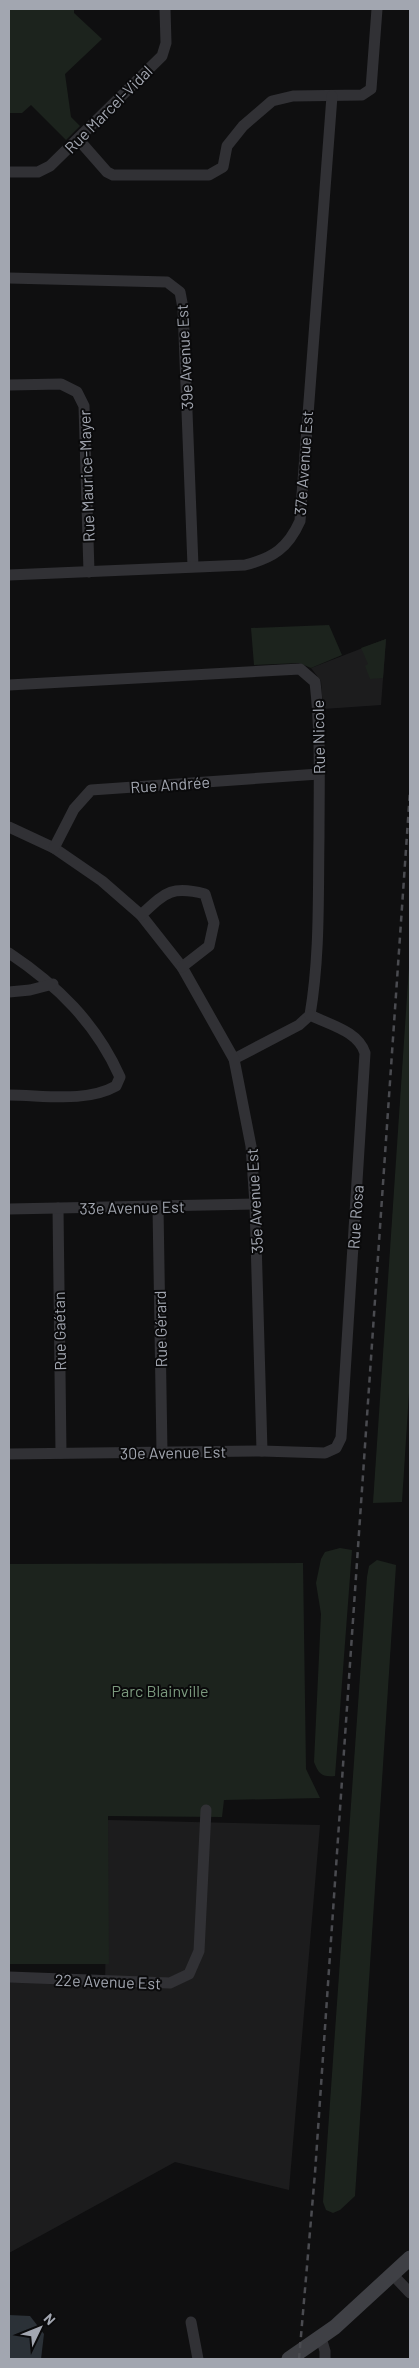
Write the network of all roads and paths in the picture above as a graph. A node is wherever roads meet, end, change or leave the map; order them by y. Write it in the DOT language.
graph roads {
  1 [pos="165,9"];
  2 [pos="378,9"];
  3 [pos="332,96"];
  4 [pos="78,139"];
  5 [pos="9,172"];
  6 [pos="9,278"];
  7 [pos="9,385"];
  8 [pos="193,566"];
  9 [pos="89,572"];
  10 [pos="9,575"];
  11 [pos="9,685"];
  12 [pos="319,774"];
  13 [pos="9,827"];
  14 [pos="54,848"];
  15 [pos="141,916"];
  16 [pos="9,953"];
  17 [pos="182,967"];
  18 [pos="53,984"];
  19 [pos="9,992"];
  20 [pos="310,1015"];
  21 [pos="234,1059"];
  22 [pos="9,1095"];
  23 [pos="255,1204"];
  24 [pos="158,1207"];
  25 [pos="58,1208"];
  26 [pos="9,1209"];
  27 [pos="336,1448"];
  28 [pos="262,1451"];
  29 [pos="162,1452"];
  30 [pos="61,1453"];
  31 [pos="9,1454"];
  32 [pos="206,1810"];
  33 [pos="9,1977"];
  34 [pos="410,2258"];
  35 [pos="393,2274"];
  36 [pos="410,2292"];
  37 [pos="191,2322"];
  38 [pos="321,2338"];
  39 [pos="198,2359"];
  40 [pos="289,2359"];
  41 [pos="326,2359"];
  1 -- 4 [label="street, Rue Marcel-Vidal"];
  2 -- 3 [label="street"];
  3 -- 4 [label="street"];
  3 -- 8 [label="street, 37e Avenue Est"];
  4 -- 5 [label="street, Rue Marcel-Vidal"];
  6 -- 8 [label="street, 39e Avenue Est"];
  7 -- 9 [label="street, Rue Maurice-Mayer"];
  8 -- 9 [label="street, 37e Avenue Est"];
  9 -- 10 [label="street, 37e Avenue Est"];
  11 -- 12 [label="street, Rue Nicole"];
  12 -- 14 [label="street, Rue Andrée"];
  12 -- 20 [label="street, Rue Nicole"];
  13 -- 14 [label="street, 35e Avenue Est"];
  14 -- 15 [label="street, 35e Avenue Est"];
  15 -- 17 [label="street, 35e Avenue Est"];
  15 -- 17 [label="street"];
  16 -- 18 [label="street"];
  17 -- 21 [label="street, 35e Avenue Est"];
  18 -- 19 [label="street"];
  18 -- 22 [label="street"];
  20 -- 21 [label="street"];
  20 -- 27 [label="street, Rue Rosa"];
  21 -- 23 [label="street, 35e Avenue Est"];
  23 -- 24 [label="street, 33e Avenue Est"];
  23 -- 28 [label="street, 35e Avenue Est"];
  24 -- 25 [label="street, 33e Avenue Est"];
  24 -- 29 [label="street, Rue Gérard"];
  25 -- 26 [label="street, 33e Avenue Est"];
  25 -- 30 [label="street, Rue Gaétan"];
  27 -- 28 [label="street, 30e Avenue Est"];
  28 -- 29 [label="street, 30e Avenue Est"];
  29 -- 30 [label="street, 30e Avenue Est"];
  30 -- 31 [label="street, 30e Avenue Est"];
  32 -- 33 [label="street, 22e Avenue Est"];
  34 -- 35 [label="street"];
  35 -- 36 [label="street"];
  35 -- 38 [label="street"];
  37 -- 39 [label="street"];
  38 -- 40 [label="street"];
  38 -- 41 [label="street"];
}
